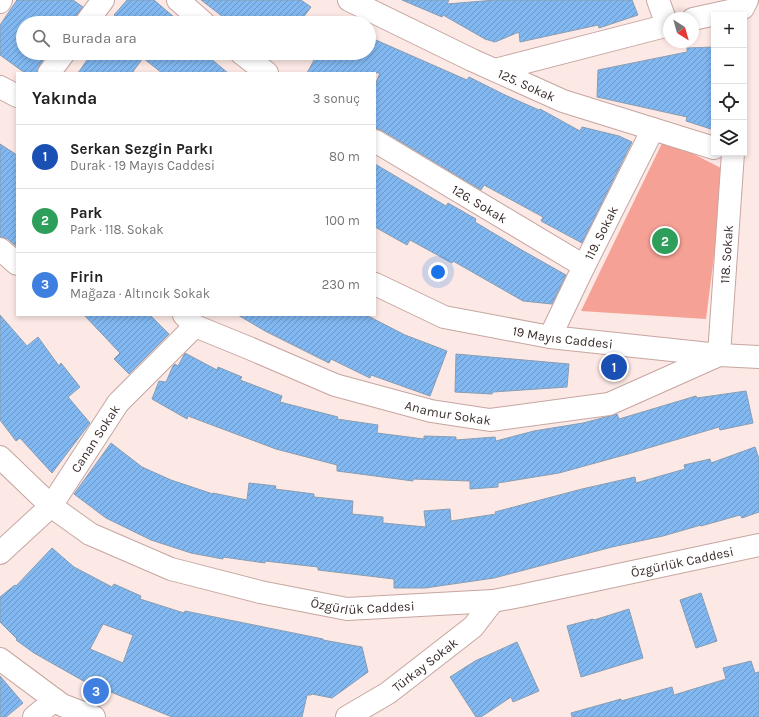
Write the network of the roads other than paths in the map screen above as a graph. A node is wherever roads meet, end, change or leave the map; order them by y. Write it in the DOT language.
graph roads {
  1 [pos="103,0"];
  2 [pos="178,0"];
  3 [pos="349,0"];
  4 [pos="658,0"];
  5 [pos="663,12"];
  6 [pos="91,16"];
  7 [pos="196,16"];
  8 [pos="711,17"];
  9 [pos="699,18"];
  10 [pos="663,26"];
  11 [pos="59,60"];
  12 [pos="250,60"];
  13 [pos="495,70"];
  14 [pos="50,72"];
  15 [pos="266,72"];
  16 [pos="0,88"];
  17 [pos="16,96"];
  18 [pos="653,129"];
  19 [pos="376,141"];
  20 [pos="711,147"];
  21 [pos="727,156"];
  22 [pos="0,249"];
  23 [pos="16,263"];
  24 [pos="584,266"];
  25 [pos="376,284"];
  26 [pos="189,321"];
  27 [pos="550,337"];
  28 [pos="720,355"];
  29 [pos="759,357"];
  30 [pos="0,457"];
  31 [pos="51,506"];
  32 [pos="759,544"];
  33 [pos="0,553"];
  34 [pos="493,601"];
  35 [pos="0,658"];
  36 [pos="55,700"];
  37 [pos="34,717"];
  38 [pos="94,717"];
  39 [pos="347,717"];
  1 -- 6 [label="street"];
  2 -- 7 [label="street"];
  3 -- 13 [label="street, 125. Sokak"];
  4 -- 5 [label="street"];
  8 -- 9 [label="street"];
  10 -- 13 [label="street"];
  11 -- 14 [label="street"];
  12 -- 15 [label="street"];
  13 -- 18 [label="street, 125. Sokak"];
  16 -- 17 [label="street"];
  18 -- 20 [label="street, 125. Sokak"];
  18 -- 24 [label="street, 119. Sokak"];
  19 -- 24 [label="street, 126. Sokak"];
  21 -- 28 [label="street, 118. Sokak"];
  22 -- 23 [label="street"];
  24 -- 27 [label="street, 119. Sokak"];
  25 -- 27 [label="street, 19 Mayıs Caddesi"];
  26 -- 28 [label="street, Anamur Sokak"];
  26 -- 31 [label="street, Canan Sokak"];
  27 -- 28 [label="street, 19 Mayıs Caddesi"];
  28 -- 29 [label="street, 19 Mayıs Caddesi"];
  30 -- 31 [label="street, Özgürlük Caddesi"];
  31 -- 33 [label="street, Canan Sokak"];
  31 -- 34 [label="street, Özgürlük Caddesi"];
  32 -- 34 [label="street, Özgürlük Caddesi"];
  34 -- 39 [label="street, Türkay Sokak"];
  35 -- 36 [label="street"];
  36 -- 37 [label="street"];
  36 -- 38 [label="street"];
}
